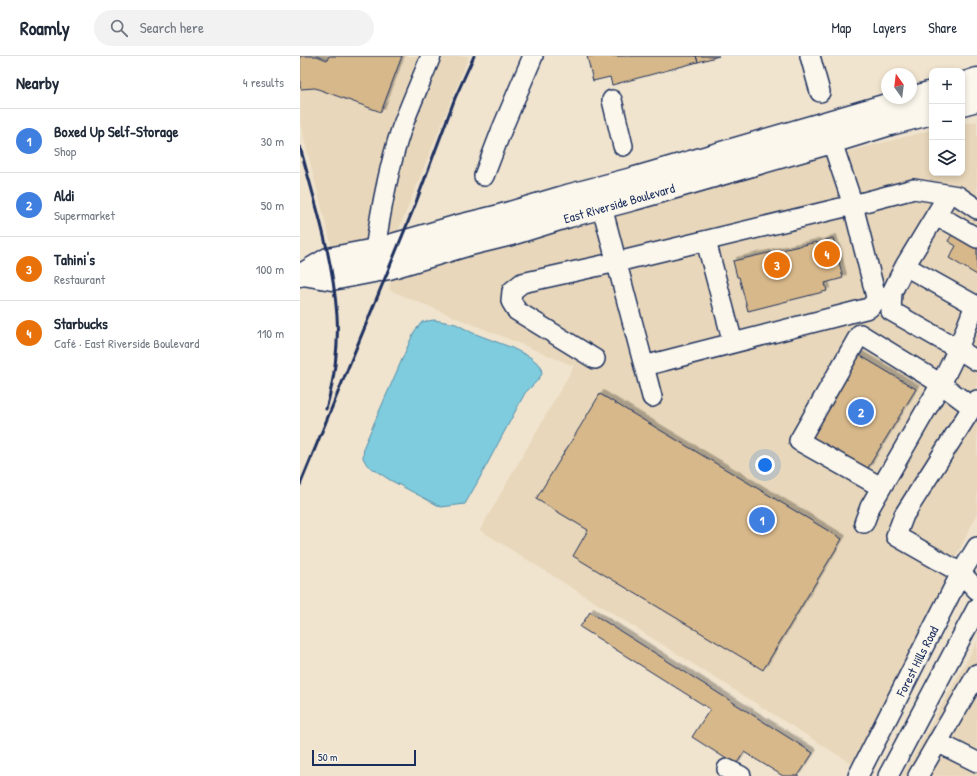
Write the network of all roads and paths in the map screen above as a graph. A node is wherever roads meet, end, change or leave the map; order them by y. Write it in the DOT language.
graph roads {
  1 [pos="431,56"];
  2 [pos="533,56"];
  3 [pos="810,56"];
  4 [pos="977,80"];
  5 [pos="965,83"];
  6 [pos="820,92"];
  7 [pos="929,93"];
  8 [pos="917,96"];
  9 [pos="612,100"];
  10 [pos="977,100"];
  11 [pos="965,103"];
  12 [pos="891,104"];
  13 [pos="929,114"];
  14 [pos="832,142"];
  15 [pos="623,146"];
  16 [pos="484,176"];
  17 [pos="948,195"];
  18 [pos="853,205"];
  19 [pos="602,208"];
  20 [pos="977,209"];
  21 [pos="935,217"];
  22 [pos="977,238"];
  23 [pos="706,241"];
  24 [pos="375,250"];
  25 [pos="617,262"];
  26 [pos="905,266"];
  27 [pos="301,270"];
  28 [pos="977,337"];
  29 [pos="733,343"];
  30 [pos="967,355"];
  31 [pos="595,359"];
  32 [pos="644,366"];
  33 [pos="941,384"];
  34 [pos="652,397"];
  35 [pos="975,404"];
  36 [pos="881,487"];
  37 [pos="864,523"];
  38 [pos="977,547"];
  39 [pos="961,573"];
  40 [pos="977,590"];
  41 [pos="977,608"];
  42 [pos="977,674"];
  43 [pos="937,742"];
  44 [pos="977,762"];
  45 [pos="858,776"];
  46 [pos="888,776"];
  47 [pos="918,776"];
  1 -- 24 [label="street"];
  2 -- 16 [label="street"];
  3 -- 6 [label="street"];
  4 -- 5 [label="main road"];
  7 -- 8 [label="main road, East Riverside Boulevard"];
  9 -- 15 [label="street"];
  10 -- 11 [label="main road"];
  12 -- 24 [label="main road, East Riverside Boulevard"];
  13 -- 14 [label="main road, East Riverside Boulevard"];
  14 -- 18 [label="street"];
  14 -- 19 [label="main road, East Riverside Boulevard"];
  17 -- 18 [label="street"];
  17 -- 20 [label="street"];
  17 -- 21 [label="street"];
  18 -- 23 [label="street"];
  18 -- 29 [label="street"];
  19 -- 25 [label="street"];
  19 -- 27 [label="main road, East Riverside Boulevard"];
  21 -- 22 [label="street"];
  21 -- 26 [label="street"];
  23 -- 25 [label="street"];
  23 -- 29 [label="street"];
  24 -- 27 [label="main road, East Riverside Boulevard"];
  25 -- 31 [label="street"];
  25 -- 32 [label="street"];
  26 -- 30 [label="street"];
  26 -- 30 [label="street"];
  28 -- 30 [label="street"];
  29 -- 32 [label="street"];
  30 -- 33 [label="street"];
  32 -- 34 [label="street"];
  33 -- 35 [label="street"];
  33 -- 36 [label="street"];
  33 -- 36 [label="street"];
  35 -- 39 [label="street"];
  36 -- 37 [label="street"];
  38 -- 39 [label="street, Forest Hills Road"];
  39 -- 40 [label="street"];
  39 -- 45 [label="street, Forest Hills Road"];
  41 -- 46 [label="street"];
  42 -- 43 [label="street"];
  43 -- 44 [label="street"];
  43 -- 47 [label="street"];
}
